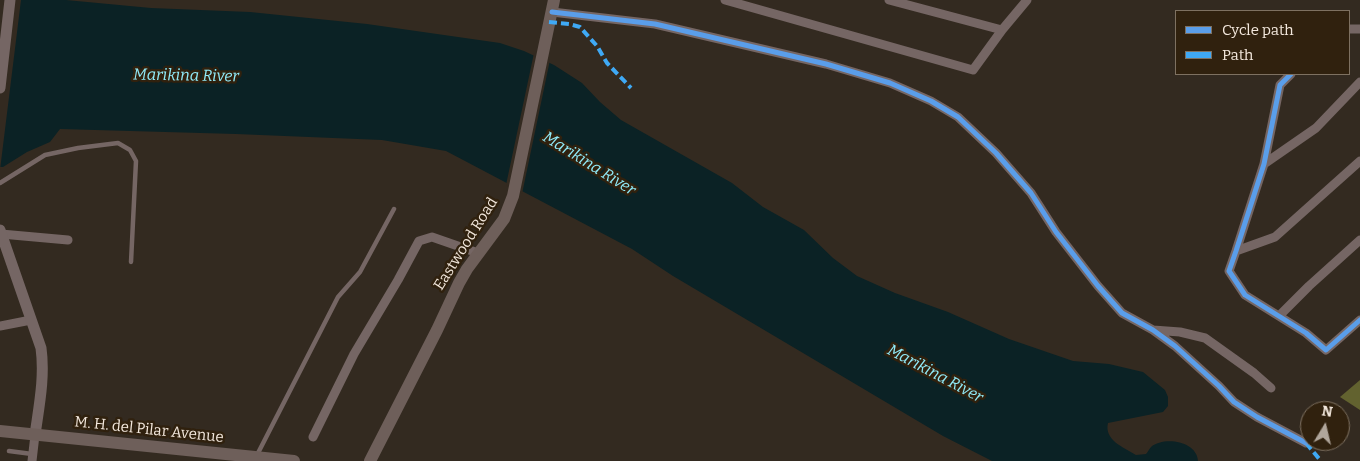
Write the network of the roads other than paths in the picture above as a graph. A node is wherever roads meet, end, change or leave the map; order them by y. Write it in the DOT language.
graph roads {
  1 [pos="10,0"];
  2 [pos="725,0"];
  3 [pos="888,0"];
  4 [pos="1027,0"];
  5 [pos="553,6"];
  6 [pos="1002,30"];
  7 [pos="1290,75"];
  8 [pos="1360,82"];
  9 [pos="0,88"];
  10 [pos="1360,161"];
  11 [pos="1264,164"];
  12 [pos="0,182"];
  13 [pos="394,209"];
  14 [pos="0,232"];
  15 [pos="68,240"];
  16 [pos="1360,240"];
  17 [pos="1236,252"];
  18 [pos="478,253"];
  19 [pos="5,259"];
  20 [pos="132,262"];
  21 [pos="1279,316"];
  22 [pos="31,320"];
  23 [pos="1360,320"];
  24 [pos="0,326"];
  25 [pos="1153,330"];
  26 [pos="1271,388"];
  27 [pos="0,431"];
  28 [pos="35,435"];
  29 [pos="313,437"];
  30 [pos="1300,440"];
  31 [pos="9,450"];
  32 [pos="257,457"];
  33 [pos="33,458"];
  34 [pos="294,461"];
  35 [pos="370,461"];
  1 -- 9 [label="street"];
  2 -- 6 [label="street"];
  3 -- 6 [label="street"];
  4 -- 6 [label="street"];
  5 -- 18 [label="main road, Eastwood Road"];
  5 -- 25 [label="street"];
  7 -- 11 [label="street"];
  8 -- 11 [label="street"];
  10 -- 17 [label="street"];
  11 -- 17 [label="street"];
  12 -- 20 [label="lane"];
  13 -- 32 [label="lane"];
  14 -- 15 [label="street"];
  14 -- 19 [label="street"];
  16 -- 21 [label="street"];
  17 -- 21 [label="street"];
  18 -- 29 [label="street"];
  18 -- 35 [label="main road, Eastwood Road"];
  19 -- 22 [label="street"];
  21 -- 23 [label="street"];
  22 -- 24 [label="street"];
  22 -- 28 [label="street"];
  25 -- 26 [label="street"];
  25 -- 30 [label="street"];
  27 -- 28 [label="main road, M. H. del Pilar Avenue"];
  28 -- 32 [label="main road, M. H. del Pilar Avenue"];
  28 -- 33 [label="street"];
  31 -- 33 [label="lane"];
  32 -- 34 [label="main road, M. H. del Pilar Avenue"];
}
